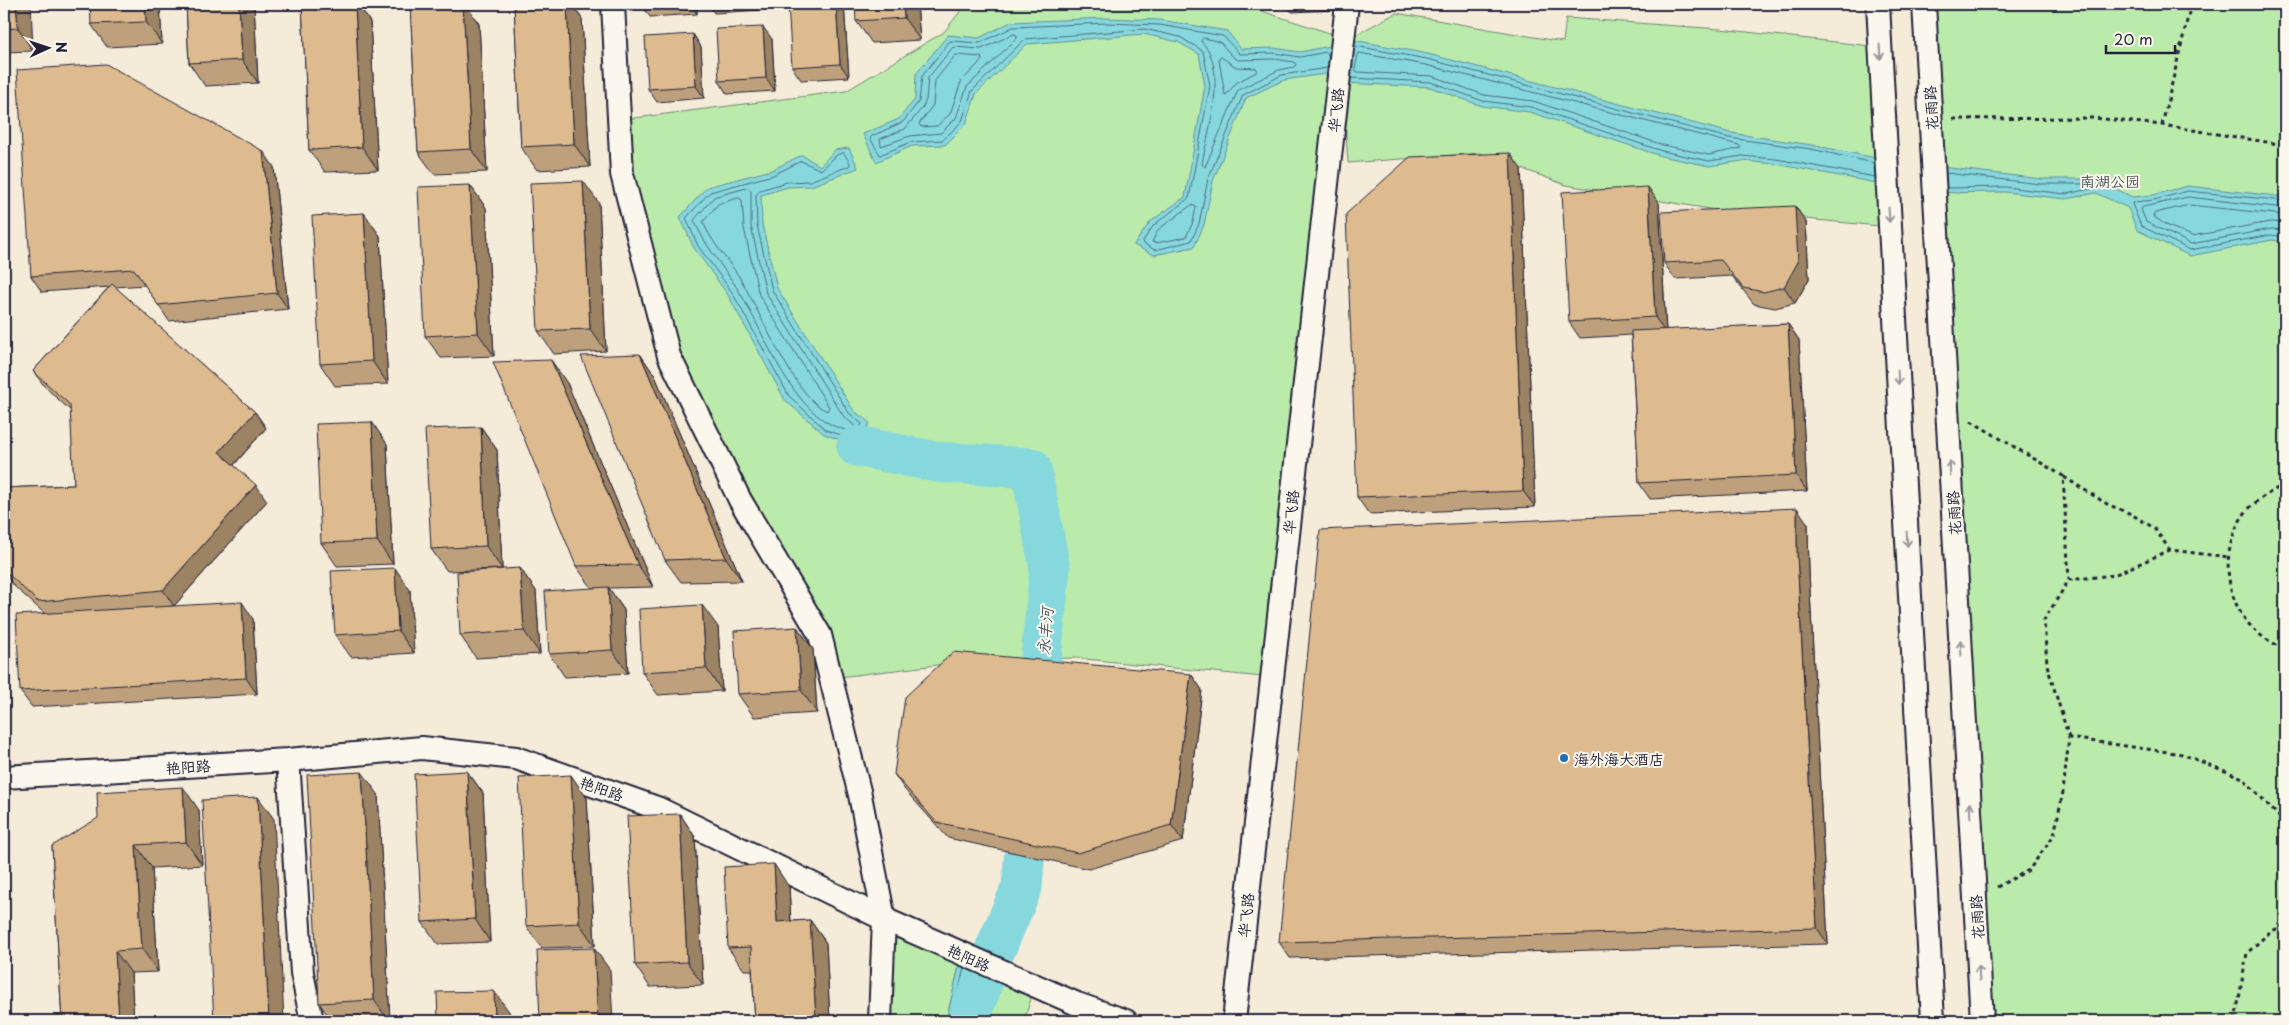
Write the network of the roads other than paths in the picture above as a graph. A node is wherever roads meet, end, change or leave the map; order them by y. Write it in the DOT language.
graph roads {
  1 [pos="613,4"];
  2 [pos="1347,4"];
  3 [pos="1878,4"];
  4 [pos="1924,4"];
  5 [pos="288,760"];
  6 [pos="4,777"];
  7 [pos="884,920"];
  8 [pos="312,1021"];
  9 [pos="880,1021"];
  10 [pos="1126,1021"];
  11 [pos="1234,1021"];
  12 [pos="1933,1021"];
  13 [pos="1982,1021"];
  1 -- 7 [label="street"];
  2 -- 11 [label="street, 华飞路"];
  3 -- 12 [label="street, one-way"];
  13 -- 4 [label="street, 花雨路, one-way"];
  5 -- 6 [label="street, 艳阳路"];
  5 -- 7 [label="street, 艳阳路"];
  5 -- 8 [label="street"];
  7 -- 9 [label="street"];
  7 -- 10 [label="street, 艳阳路"];
}
